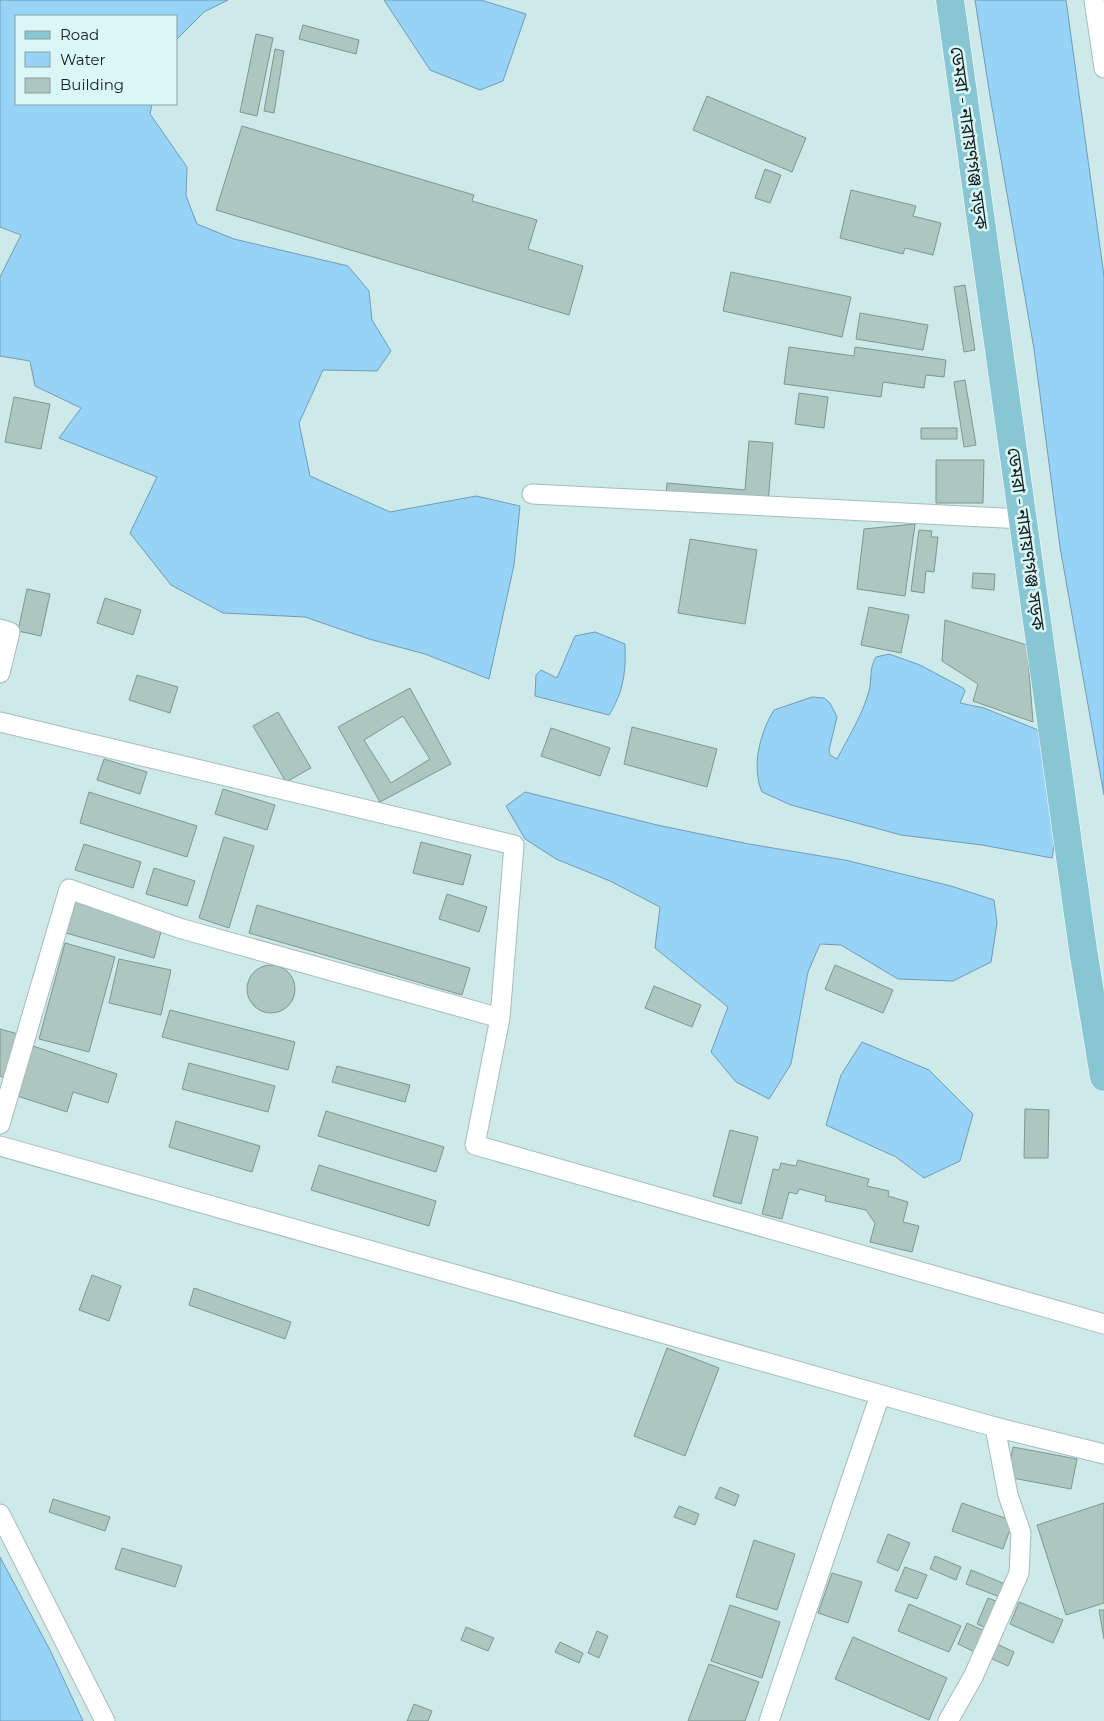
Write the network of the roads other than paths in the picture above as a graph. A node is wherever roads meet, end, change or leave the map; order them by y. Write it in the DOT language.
graph roads {
  1 [pos="950,0"];
  2 [pos="1094,0"];
  3 [pos="1104,68"];
  4 [pos="532,494"];
  5 [pos="1024,519"];
  6 [pos="0,630"];
  7 [pos="0,673"];
  8 [pos="0,722"];
  9 [pos="500,1018"];
  10 [pos="1104,1077"];
  11 [pos="0,1124"];
  12 [pos="0,1146"];
  13 [pos="1104,1324"];
  14 [pos="880,1395"];
  15 [pos="995,1427"];
  16 [pos="1104,1454"];
  17 [pos="0,1514"];
  18 [pos="105,1721"];
  19 [pos="769,1721"];
  20 [pos="948,1721"];
  1 -- 5 [label="main road, ডেমরা - নারায়ণগঞ্জ সড়ক"];
  2 -- 3 [label="street"];
  4 -- 5 [label="street"];
  5 -- 10 [label="main road, ডেমরা - নারায়ণগঞ্জ সড়ক"];
  6 -- 7 [label="street"];
  8 -- 9 [label="street"];
  9 -- 11 [label="street"];
  9 -- 13 [label="street"];
  12 -- 14 [label="street"];
  14 -- 15 [label="street"];
  14 -- 19 [label="street"];
  15 -- 16 [label="street"];
  15 -- 20 [label="street"];
  17 -- 18 [label="street"];
}
